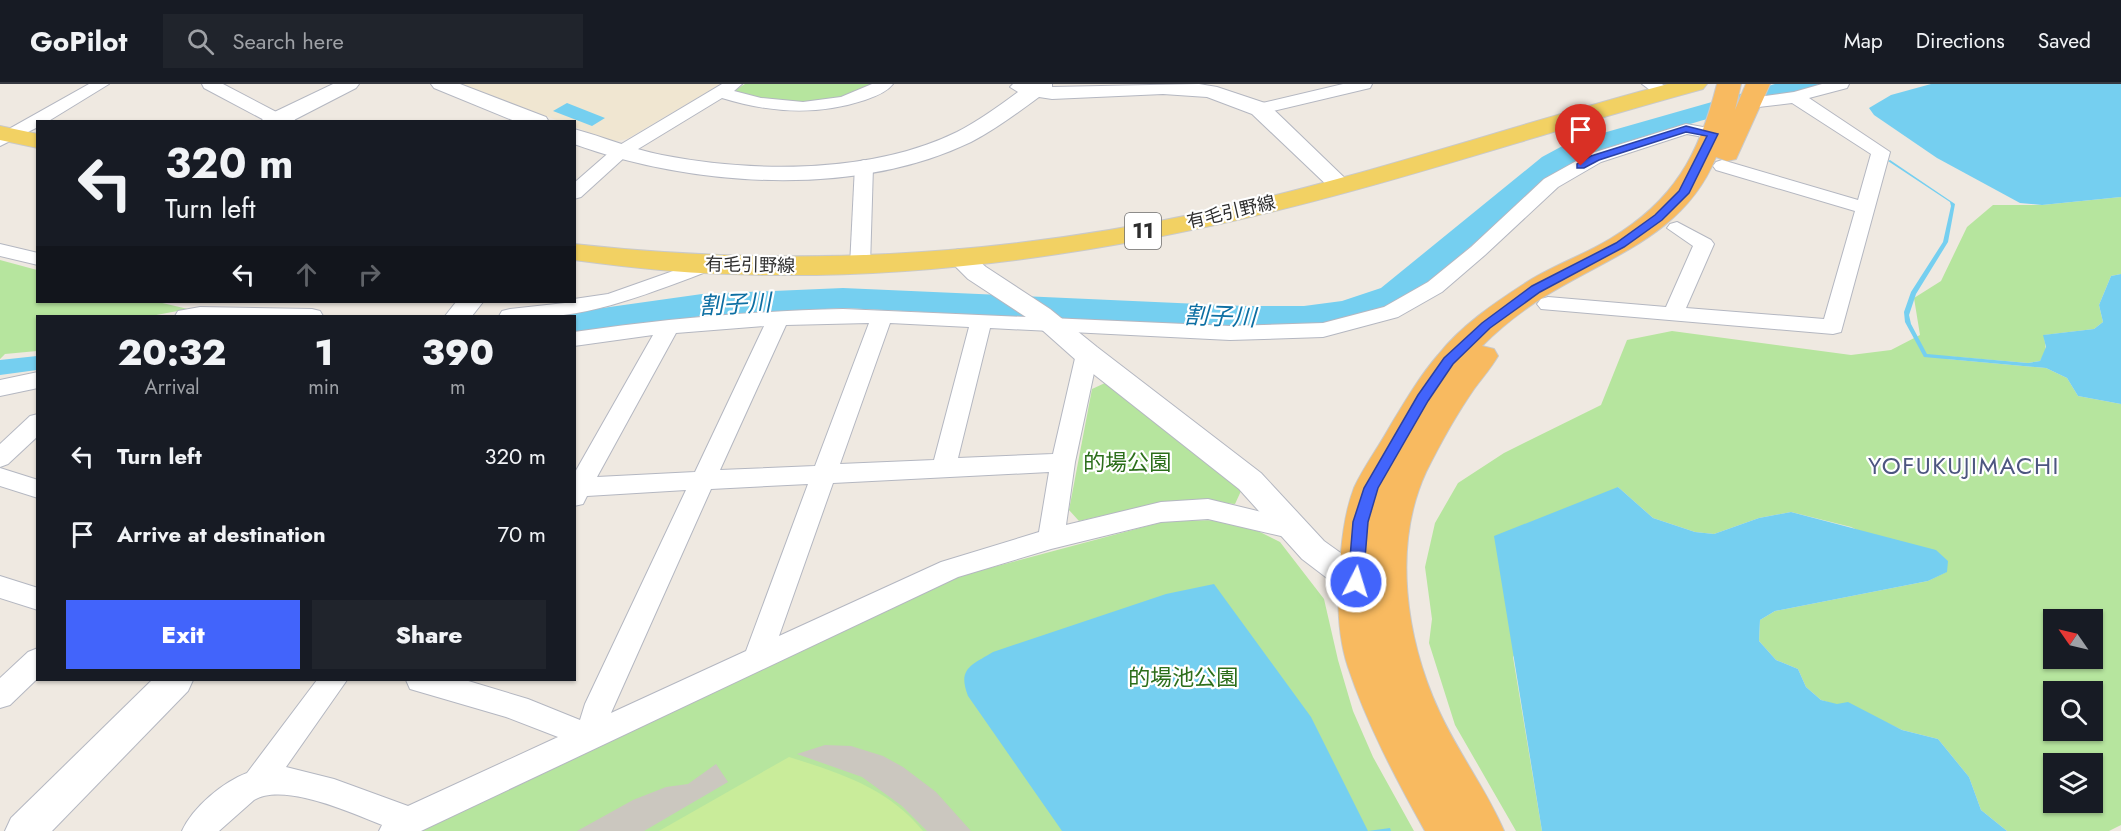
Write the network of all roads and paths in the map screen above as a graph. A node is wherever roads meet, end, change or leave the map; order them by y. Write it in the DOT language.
graph roads {
  1 [pos="101,84"];
  2 [pos="210,84"];
  3 [pos="350,84"];
  4 [pos="441,84"];
  5 [pos="885,84"];
  6 [pos="1010,84"];
  7 [pos="1364,84"];
  8 [pos="1695,84"];
  9 [pos="1841,84"];
  10 [pos="727,88"];
  11 [pos="1037,88"];
  12 [pos="1214,88"];
  13 [pos="1657,88"];
  14 [pos="1795,97"];
  15 [pos="1734,101"];
  16 [pos="1260,109"];
  17 [pos="277,120"];
  18 [pos="281,120"];
  19 [pos="533,120"];
  20 [pos="4,136"];
  21 [pos="576,136"];
  22 [pos="36,141"];
  23 [pos="619,153"];
  24 [pos="864,166"];
  25 [pos="1722,166"];
  26 [pos="1340,185"];
  27 [pos="576,189"];
  28 [pos="1865,208"];
  29 [pos="1677,228"];
  30 [pos="0,250"];
  31 [pos="576,252"];
  32 [pos="960,257"];
  33 [pos="36,259"];
  34 [pos="707,265"];
  35 [pos="860,266"];
  36 [pos="216,303"];
  37 [pos="469,303"];
  38 [pos="1548,304"];
  39 [pos="1673,314"];
  40 [pos="194,315"];
  41 [pos="253,315"];
  42 [pos="459,315"];
  43 [pos="516,315"];
  44 [pos="882,316"];
  45 [pos="779,317"];
  46 [pos="1046,320"];
  47 [pos="981,322"];
  48 [pos="668,327"];
  49 [pos="576,339"];
  50 [pos="1087,354"];
  51 [pos="36,380"];
  52 [pos="0,388"];
  53 [pos="36,424"];
  54 [pos="0,458"];
  55 [pos="1063,462"];
  56 [pos="944,467"];
  57 [pos="822,475"];
  58 [pos="0,477"];
  59 [pos="702,481"];
  60 [pos="36,488"];
  61 [pos="576,490"];
  62 [pos="1294,529"];
  63 [pos="1051,539"];
  64 [pos="1356,582"];
  65 [pos="1388,584"];
  66 [pos="0,587"];
  67 [pos="36,598"];
  68 [pos="756,661"];
  69 [pos="36,662"];
  70 [pos="174,681"];
  71 [pos="332,681"];
  72 [pos="429,681"];
  73 [pos="472,686"];
  74 [pos="0,696"];
  75 [pos="589,739"];
  76 [pos="258,782"];
  77 [pos="402,826"];
  78 [pos="26,831"];
  79 [pos="198,831"];
  80 [pos="1448,831"];
  81 [pos="1483,831"];
  1 -- 20 [label="street"];
  2 -- 17 [label="street"];
  3 -- 18 [label="street"];
  4 -- 19 [label="street"];
  5 -- 10 [label="street"];
  6 -- 11 [label="street"];
  7 -- 16 [label="street"];
  8 -- 13 [label="main road, 有毛引野線 / 11"];
  9 -- 14 [label="street"];
  10 -- 23 [label="street"];
  11 -- 12 [label="street"];
  11 -- 24 [label="street"];
  12 -- 16 [label="street"];
  13 -- 26 [label="main road, 有毛引野線 / 11"];
  14 -- 15 [label="street"];
  14 -- 28 [label="street"];
  15 -- 25 [label="highway"];
  15 -- 46 [label="street"];
  15 -- 64 [label="highway"];
  16 -- 26 [label="street"];
  20 -- 22 [label="main road"];
  21 -- 23 [label="street"];
  23 -- 24 [label="street"];
  23 -- 27 [label="street"];
  24 -- 35 [label="street"];
  25 -- 28 [label="street"];
  25 -- 29 [label="highway"];
  26 -- 32 [label="main road, 有毛引野線 / 11"];
  28 -- 39 [label="street"];
  29 -- 38 [label="highway"];
  29 -- 39 [label="street"];
  30 -- 33 [label="street"];
  31 -- 34 [label="main road, 有毛引野線 / 11"];
  32 -- 35 [label="main road, 有毛引野線 / 11"];
  32 -- 46 [label="street"];
  34 -- 35 [label="main road, 有毛引野線 / 11"];
  34 -- 43 [label="street"];
  36 -- 41 [label="street"];
  37 -- 42 [label="street"];
  38 -- 39 [label="street"];
  38 -- 65 [label="highway"];
  40 -- 41 [label="street"];
  44 -- 45 [label="street"];
  44 -- 47 [label="street"];
  44 -- 57 [label="street"];
  45 -- 48 [label="street"];
  45 -- 59 [label="street"];
  46 -- 47 [label="street"];
  46 -- 50 [label="street"];
  47 -- 56 [label="street"];
  48 -- 49 [label="street"];
  48 -- 61 [label="street"];
  50 -- 55 [label="street"];
  50 -- 62 [label="street"];
  51 -- 52 [label="street"];
  53 -- 54 [label="street"];
  55 -- 56 [label="street"];
  55 -- 63 [label="street"];
  56 -- 57 [label="street"];
  57 -- 59 [label="street"];
  57 -- 68 [label="street"];
  58 -- 60 [label="street"];
  59 -- 61 [label="street"];
  59 -- 75 [label="street"];
  62 -- 63 [label="street"];
  62 -- 64 [label="street"];
  63 -- 68 [label="street"];
  64 -- 65 [label="street"];
  64 -- 80 [label="highway"];
  65 -- 81 [label="highway"];
  66 -- 67 [label="street"];
  68 -- 75 [label="street"];
  69 -- 74 [label="street"];
  70 -- 78 [label="street"];
  71 -- 76 [label="street"];
  72 -- 73 [label="street"];
  73 -- 75 [label="street"];
  75 -- 77 [label="street"];
  76 -- 77 [label="street"];
  76 -- 79 [label="street"];
}
